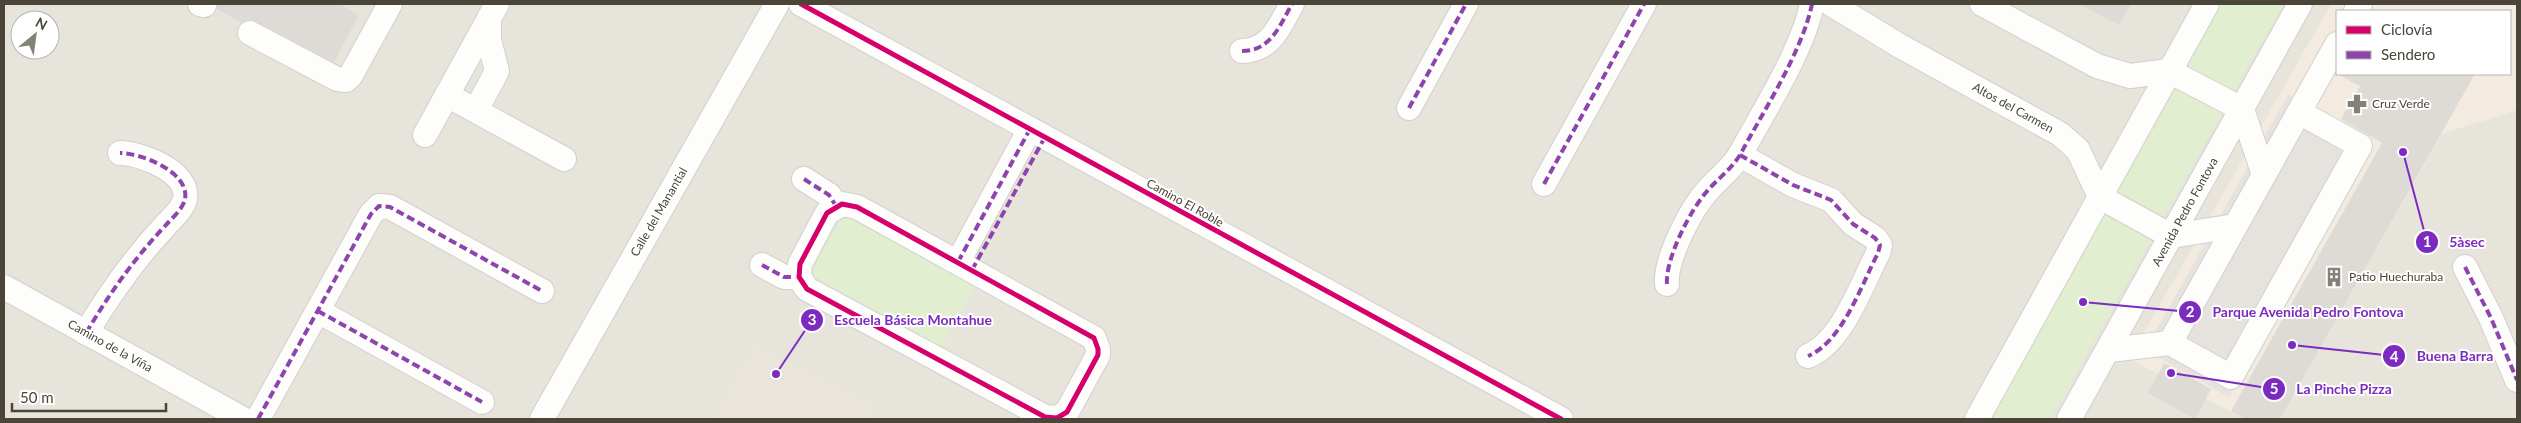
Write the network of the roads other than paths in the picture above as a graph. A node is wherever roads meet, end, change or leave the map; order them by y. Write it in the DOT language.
graph roads {
  1 [pos="390,4"];
  2 [pos="777,4"];
  3 [pos="801,4"];
  4 [pos="1292,4"];
  5 [pos="1466,4"];
  6 [pos="1644,4"];
  7 [pos="1812,4"];
  8 [pos="1831,4"];
  9 [pos="1982,4"];
  10 [pos="2207,4"];
  11 [pos="2300,4"];
  12 [pos="493,11"];
  13 [pos="250,33"];
  14 [pos="2336,46"];
  15 [pos="1242,51"];
  16 [pos="2169,71"];
  17 [pos="447,95"];
  18 [pos="481,101"];
  19 [pos="1409,108"];
  20 [pos="2242,109"];
  21 [pos="2299,112"];
  22 [pos="1038,133"];
  23 [pos="425,135"];
  24 [pos="120,153"];
  25 [pos="1740,155"];
  26 [pos="564,159"];
  27 [pos="2264,174"];
  28 [pos="804,179"];
  29 [pos="1544,184"];
  30 [pos="2100,197"];
  31 [pos="836,206"];
  32 [pos="2235,226"];
  33 [pos="2171,236"];
  34 [pos="762,265"];
  35 [pos="965,266"];
  36 [pos="2465,267"];
  37 [pos="799,277"];
  38 [pos="1667,284"];
  39 [pos="4,288"];
  40 [pos="542,291"];
  41 [pos="318,310"];
  42 [pos="86,333"];
  43 [pos="2170,343"];
  44 [pos="2109,350"];
  45 [pos="1808,356"];
  46 [pos="2517,380"];
  47 [pos="482,402"];
  48 [pos="1057,418"];
  49 [pos="243,419"];
  50 [pos="258,419"];
  51 [pos="542,419"];
  52 [pos="1560,419"];
  53 [pos="1977,419"];
  54 [pos="2069,419"];
  1 -- 13 [label="street"];
  2 -- 51 [label="street, Calle del Manantial"];
  3 -- 22 [label="street, Camino El Roble"];
  4 -- 15 [label="street"];
  5 -- 19 [label="street"];
  6 -- 29 [label="street"];
  7 -- 25 [label="street"];
  8 -- 30 [label="street, Altos del Carmen"];
  9 -- 16 [label="street"];
  10 -- 16 [label="street"];
  11 -- 20 [label="street, Avenida Pedro Fontova"];
  12 -- 17 [label="street"];
  12 -- 18 [label="street"];
  14 -- 21 [label="street"];
  16 -- 20 [label="street"];
  16 -- 30 [label="street"];
  17 -- 23 [label="street"];
  17 -- 26 [label="street"];
  20 -- 27 [label="street"];
  20 -- 33 [label="street, Avenida Pedro Fontova"];
  21 -- 27 [label="street"];
  21 -- 43 [label="street"];
  22 -- 35 [label="street"];
  22 -- 52 [label="street, Camino El Roble"];
  24 -- 42 [label="street"];
  25 -- 38 [label="street"];
  25 -- 45 [label="street"];
  27 -- 32 [label="street"];
  28 -- 31 [label="street"];
  30 -- 33 [label="street"];
  30 -- 53 [label="street"];
  31 -- 35 [label="street"];
  31 -- 37 [label="street"];
  32 -- 33 [label="street"];
  32 -- 43 [label="street"];
  33 -- 44 [label="street, Avenida Pedro Fontova"];
  34 -- 37 [label="street"];
  35 -- 48 [label="street"];
  36 -- 46 [label="street"];
  37 -- 48 [label="street"];
  39 -- 42 [label="street, Camino de la Viña"];
  40 -- 41 [label="street"];
  41 -- 47 [label="street"];
  41 -- 50 [label="street"];
  42 -- 49 [label="street, Camino de la Viña"];
  43 -- 44 [label="street"];
  44 -- 54 [label="street, Avenida Pedro Fontova"];
}
